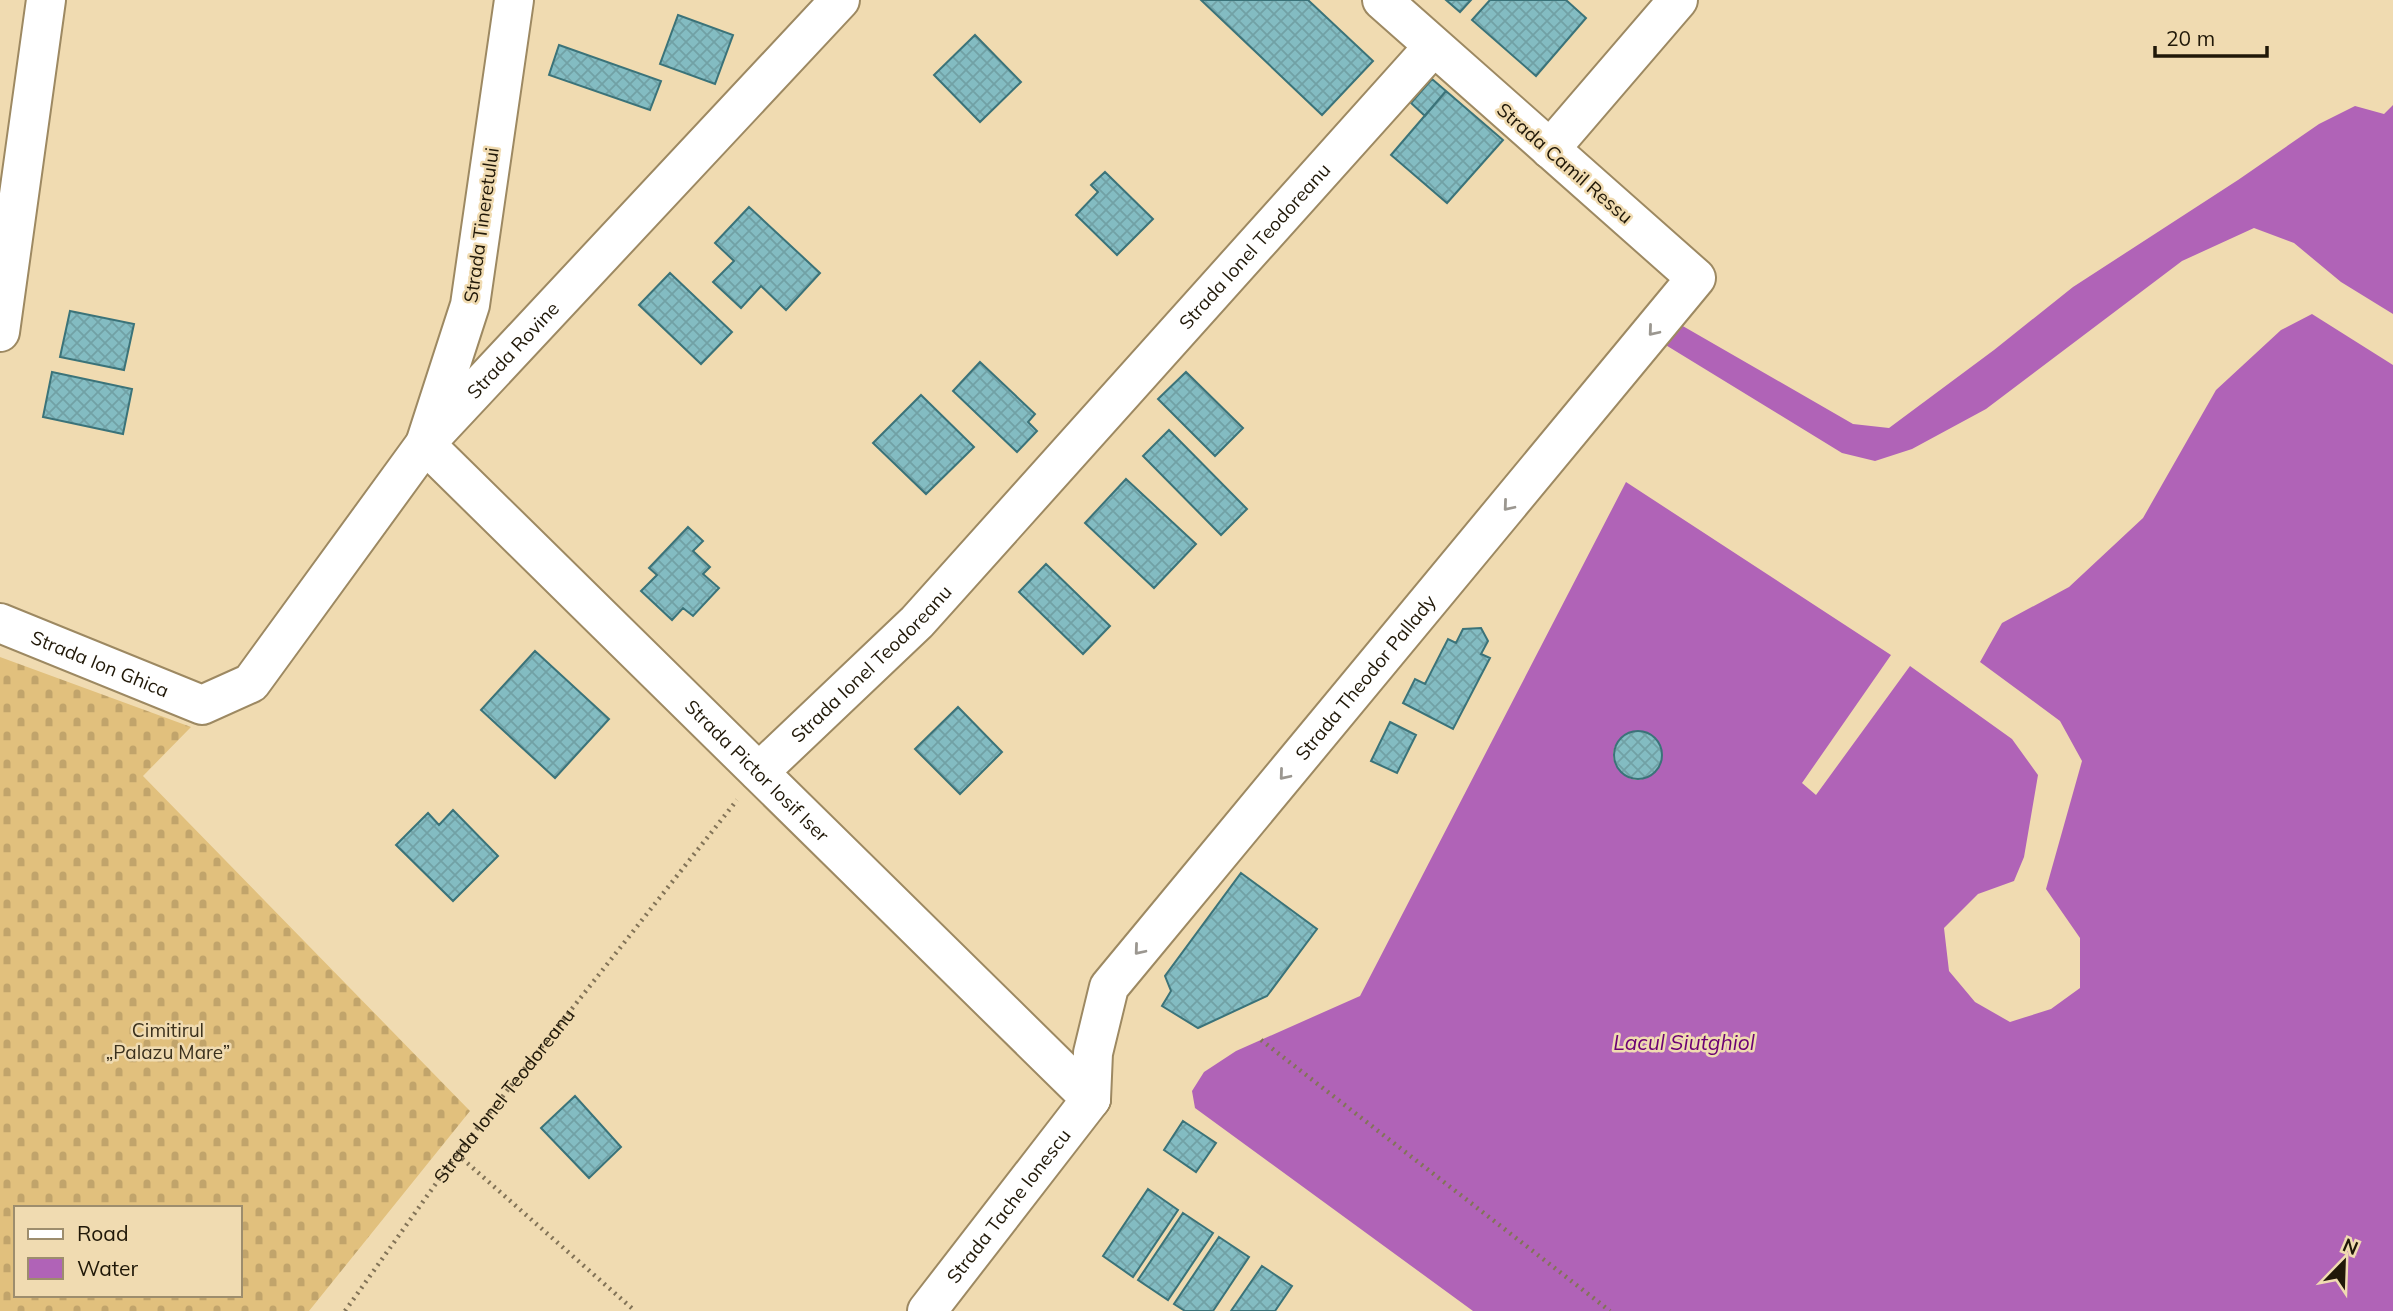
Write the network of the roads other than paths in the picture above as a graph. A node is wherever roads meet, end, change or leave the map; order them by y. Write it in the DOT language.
graph roads {
  1 [pos="46,0"];
  2 [pos="514,0"];
  3 [pos="840,0"];
  4 [pos="1382,0"];
  5 [pos="1678,0"];
  6 [pos="1433,47"];
  7 [pos="1550,149"];
  8 [pos="1696,278"];
  9 [pos="0,332"];
  10 [pos="425,444"];
  11 [pos="0,623"];
  12 [pos="202,705"];
  13 [pos="759,772"];
  14 [pos="1091,1099"];
  15 [pos="927,1311"];
  1 -- 9 [label="street"];
  2 -- 10 [label="street, Strada Tineretului"];
  3 -- 10 [label="street, Strada Rovine"];
  4 -- 6 [label="street, Strada Camil Ressu"];
  5 -- 7 [label="street"];
  6 -- 7 [label="street, Strada Camil Ressu"];
  6 -- 13 [label="street, Strada Ionel Teodoreanu"];
  7 -- 8 [label="street, Strada Camil Ressu"];
  8 -- 14 [label="street, Strada Theodor Pallady, one-way"];
  10 -- 12 [label="street, Strada Rovine"];
  10 -- 13 [label="street, Strada Pictor Iosif Iser"];
  11 -- 12 [label="street, Strada Ion Ghica"];
  13 -- 14 [label="street, Strada Pictor Iosif Iser"];
  14 -- 15 [label="street, Strada Tache Ionescu"];
}
